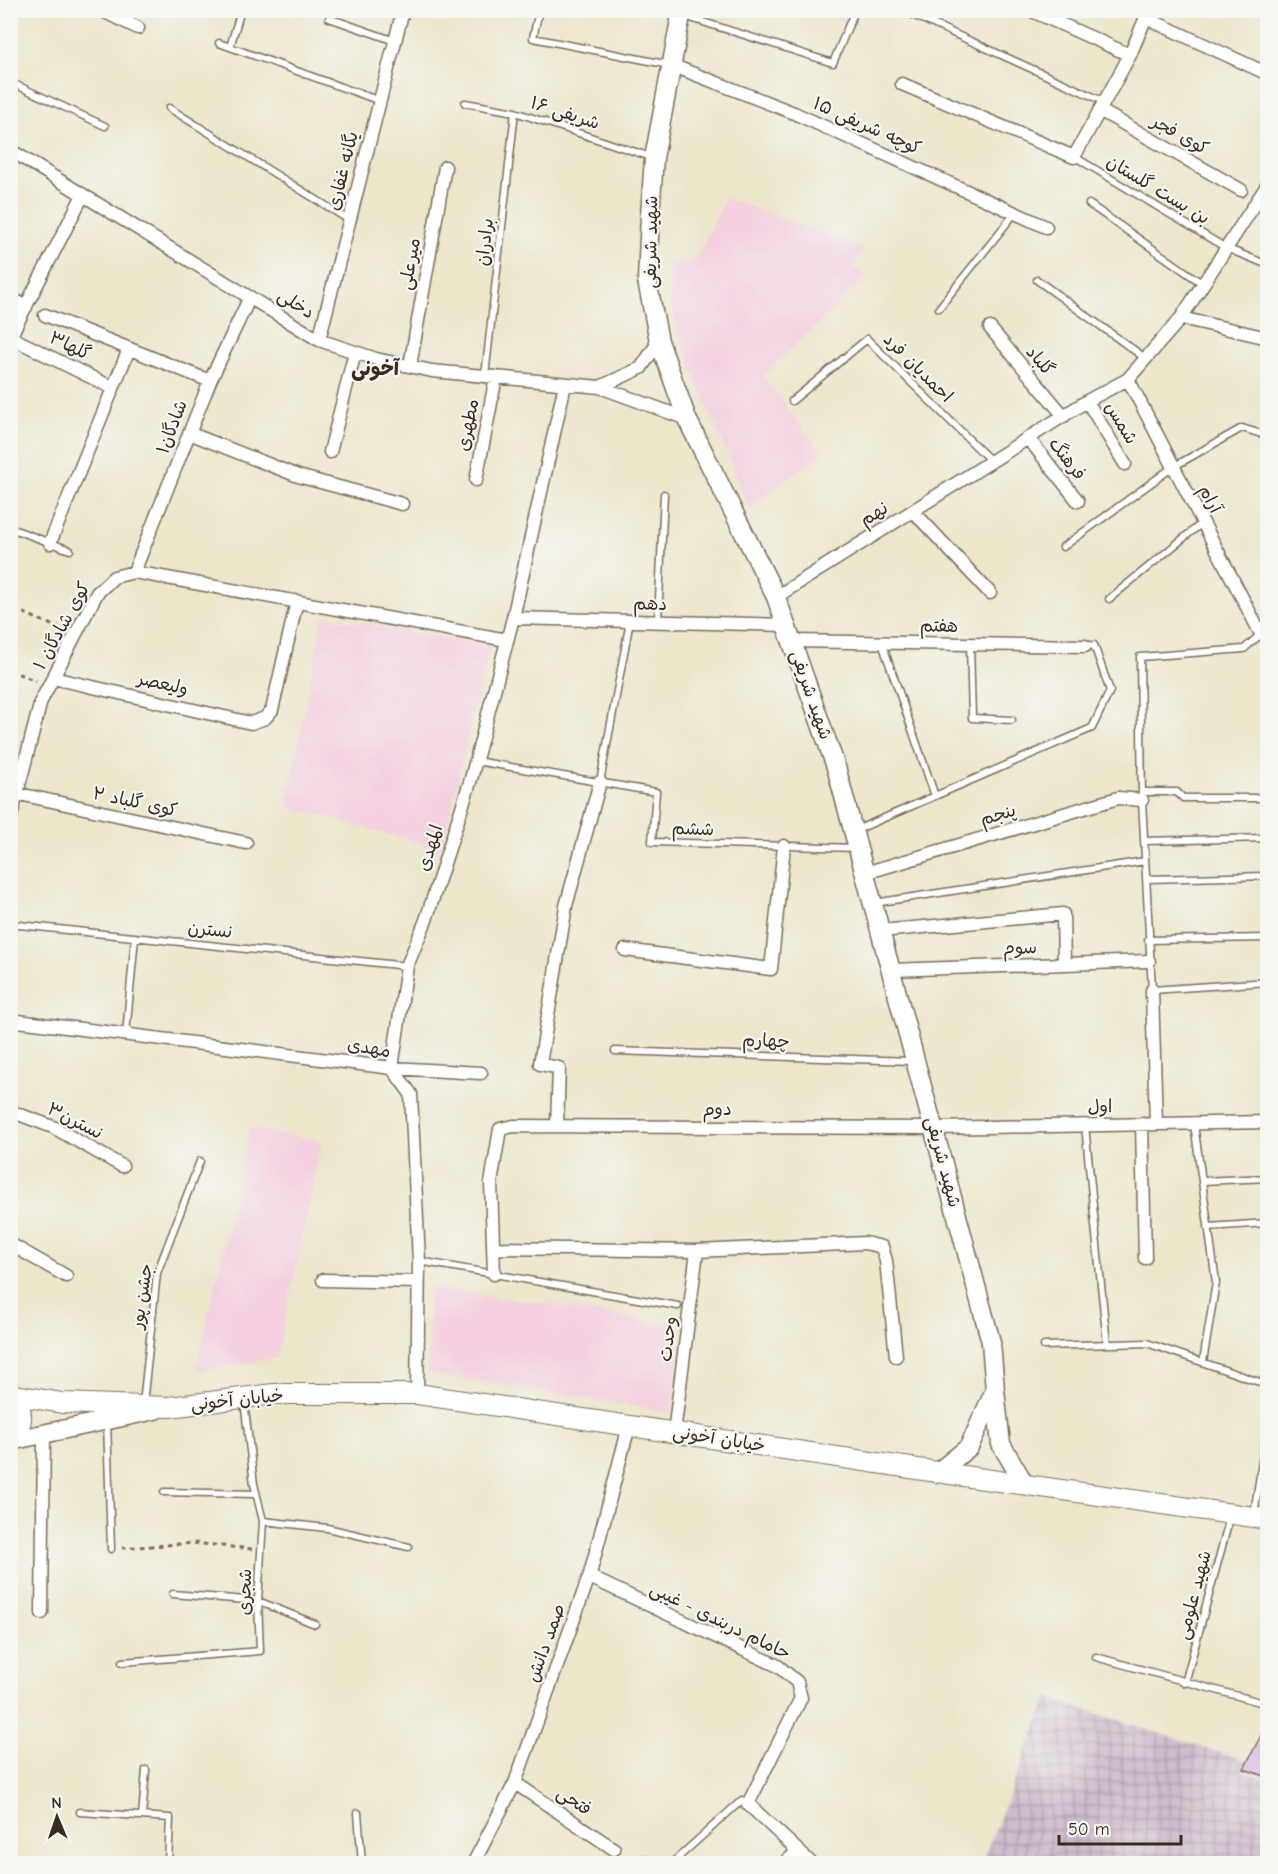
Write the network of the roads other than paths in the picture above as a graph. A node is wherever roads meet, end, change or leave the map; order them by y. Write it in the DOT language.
graph roads {
  1 [pos="101,10"];
  2 [pos="242,10"];
  3 [pos="403,10"];
  4 [pos="539,10"];
  5 [pos="855,10"];
  6 [pos="1030,10"];
  7 [pos="676,12"];
  8 [pos="1147,14"];
  9 [pos="913,15"];
  10 [pos="329,18"];
  11 [pos="138,27"];
  12 [pos="395,41"];
  13 [pos="219,43"];
  14 [pos="230,47"];
  15 [pos="1130,55"];
  16 [pos="671,65"];
  17 [pos="1268,74"];
  18 [pos="10,82"];
  19 [pos="902,84"];
  20 [pos="380,101"];
  21 [pos="465,104"];
  22 [pos="1103,106"];
  23 [pos="170,108"];
  24 [pos="515,112"];
  25 [pos="105,126"];
  26 [pos="10,150"];
  27 [pos="1074,157"];
  28 [pos="654,158"];
  29 [pos="445,167"];
  30 [pos="1268,184"];
  31 [pos="1241,190"];
  32 [pos="83,195"];
  33 [pos="1263,200"];
  34 [pos="1089,204"];
  35 [pos="1015,213"];
  36 [pos="349,220"];
  37 [pos="1046,227"];
  38 [pos="1226,248"];
  39 [pos="1268,265"];
  40 [pos="1037,280"];
  41 [pos="1203,284"];
  42 [pos="10,297"];
  43 [pos="250,297"];
  44 [pos="26,307"];
  45 [pos="939,308"];
  46 [pos="45,315"];
  47 [pos="1181,318"];
  48 [pos="990,328"];
  49 [pos="10,337"];
  50 [pos="1268,338"];
  51 [pos="319,340"];
  52 [pos="659,341"];
  53 [pos="129,349"];
  54 [pos="355,352"];
  55 [pos="1146,358"];
  56 [pos="410,366"];
  57 [pos="490,376"];
  58 [pos="1128,380"];
  59 [pos="210,381"];
  60 [pos="565,384"];
  61 [pos="600,387"];
  62 [pos="113,388"];
  63 [pos="792,401"];
  64 [pos="1087,401"];
  65 [pos="1064,416"];
  66 [pos="687,419"];
  67 [pos="189,433"];
  68 [pos="1268,436"];
  69 [pos="1028,438"];
  70 [pos="330,453"];
  71 [pos="992,462"];
  72 [pos="1125,464"];
  73 [pos="1173,467"];
  74 [pos="476,480"];
  75 [pos="664,494"];
  76 [pos="1078,501"];
  77 [pos="402,504"];
  78 [pos="913,511"];
  79 [pos="1202,523"];
  80 [pos="10,528"];
  81 [pos="50,543"];
  82 [pos="1063,547"];
  83 [pos="70,550"];
  84 [pos="134,572"];
  85 [pos="990,592"];
  86 [pos="776,597"];
  87 [pos="1110,599"];
  88 [pos="297,601"];
  89 [pos="513,618"];
  90 [pos="630,621"];
  91 [pos="658,622"];
  92 [pos="790,633"];
  93 [pos="1264,634"];
  94 [pos="507,640"];
  95 [pos="882,643"];
  96 [pos="970,644"];
  97 [pos="1086,646"];
  98 [pos="51,682"];
  99 [pos="1012,720"];
  100 [pos="476,761"];
  101 [pos="600,782"];
  102 [pos="14,794"];
  103 [pos="935,796"];
  104 [pos="1142,796"];
  105 [pos="1268,798"];
  106 [pos="10,820"];
  107 [pos="1268,838"];
  108 [pos="856,840"];
  109 [pos="1144,841"];
  110 [pos="246,843"];
  111 [pos="784,846"];
  112 [pos="1145,861"];
  113 [pos="865,873"];
  114 [pos="1268,876"];
  115 [pos="1146,879"];
  116 [pos="873,903"];
  117 [pos="10,924"];
  118 [pos="881,932"];
  119 [pos="135,938"];
  120 [pos="1268,938"];
  121 [pos="1148,940"];
  122 [pos="625,950"];
  123 [pos="1149,961"];
  124 [pos="1064,964"];
  125 [pos="407,966"];
  126 [pos="891,970"];
  127 [pos="1268,982"];
  128 [pos="1152,990"];
  129 [pos="10,1020"];
  130 [pos="126,1034"];
  131 [pos="615,1051"];
  132 [pos="916,1061"];
  133 [pos="392,1068"];
  134 [pos="481,1073"];
  135 [pos="10,1111"];
  136 [pos="1268,1122"];
  137 [pos="1194,1123"];
  138 [pos="1142,1124"];
  139 [pos="1156,1124"];
  140 [pos="1085,1125"];
  141 [pos="557,1126"];
  142 [pos="934,1128"];
  143 [pos="200,1161"];
  144 [pos="122,1166"];
  145 [pos="1268,1178"];
  146 [pos="1202,1181"];
  147 [pos="1268,1222"];
  148 [pos="1208,1227"];
  149 [pos="10,1244"];
  150 [pos="493,1248"];
  151 [pos="697,1251"];
  152 [pos="1145,1258"];
  153 [pos="419,1261"];
  154 [pos="494,1274"];
  155 [pos="66,1276"];
  156 [pos="323,1280"];
  157 [pos="418,1282"];
  158 [pos="678,1306"];
  159 [pos="1107,1344"];
  160 [pos="1044,1346"];
  161 [pos="896,1356"];
  162 [pos="1203,1362"];
  163 [pos="1268,1385"];
  164 [pos="995,1390"];
  165 [pos="10,1394"];
  166 [pos="417,1394"];
  167 [pos="244,1398"];
  168 [pos="143,1406"];
  169 [pos="169,1407"];
  170 [pos="107,1421"];
  171 [pos="1268,1423"];
  172 [pos="629,1426"];
  173 [pos="674,1432"];
  174 [pos="44,1434"];
  175 [pos="11,1441"];
  176 [pos="937,1473"];
  177 [pos="1025,1485"];
  178 [pos="164,1492"];
  179 [pos="256,1494"];
  180 [pos="1231,1514"];
  181 [pos="1261,1518"];
  182 [pos="263,1521"];
  183 [pos="409,1547"];
  184 [pos="111,1549"];
  185 [pos="590,1574"];
  186 [pos="173,1594"];
  187 [pos="258,1601"];
  188 [pos="42,1613"];
  189 [pos="315,1624"];
  190 [pos="1096,1657"];
  191 [pos="122,1662"];
  192 [pos="1185,1683"];
  193 [pos="1267,1704"];
  194 [pos="146,1770"];
  195 [pos="515,1783"];
  196 [pos="748,1804"];
  197 [pos="80,1812"];
  198 [pos="358,1813"];
  199 [pos="142,1816"];
  200 [pos="614,1849"];
  201 [pos="798,1851"];
  202 [pos="168,1863"];
  203 [pos="362,1863"];
  204 [pos="473,1863"];
  205 [pos="671,1863"];
  206 [pos="784,1863"];
  207 [pos="812,1863"];
  1 -- 11 [label="street"];
  2 -- 14 [label="lane"];
  3 -- 12 [label="street, یگانه غفاری"];
  4 -- 16 [label="lane"];
  5 -- 7 [label="lane"];
  6 -- 15 [label="street"];
  7 -- 16 [label="main road, شهید شریفی"];
  8 -- 15 [label="street"];
  8 -- 17 [label="street"];
  9 -- 22 [label="lane"];
  10 -- 12 [label="lane"];
  12 -- 20 [label="street, یگانه غفاری"];
  13 -- 14 [label="lane"];
  14 -- 20 [label="lane"];
  15 -- 22 [label="street"];
  16 -- 28 [label="main road, شهید شریفی"];
  16 -- 35 [label="street, کوچه شریفی ۱۵"];
  18 -- 25 [label="lane"];
  19 -- 27 [label="street"];
  20 -- 36 [label="street, یگانه غفاری"];
  21 -- 24 [label="lane, شریفی ۱۶"];
  22 -- 27 [label="street"];
  22 -- 31 [label="street, کوی فجر"];
  23 -- 36 [label="lane"];
  24 -- 28 [label="lane, شریفی ۱۶"];
  24 -- 57 [label="lane, برادران"];
  26 -- 32 [label="street, دخلی"];
  27 -- 38 [label="lane, بن بست گلستان"];
  28 -- 52 [label="main road, شهید شریفی"];
  29 -- 56 [label="street, میرعلی"];
  30 -- 33 [label="street"];
  32 -- 43 [label="street, دخلی"];
  32 -- 44 [label="street"];
  33 -- 38 [label="street"];
  34 -- 41 [label="lane"];
  35 -- 37 [label="street, کوچه شریفی ۱۵"];
  35 -- 45 [label="lane"];
  36 -- 51 [label="street, یگانه غفاری"];
  38 -- 39 [label="lane, بن بست گلستان"];
  38 -- 41 [label="street"];
  40 -- 55 [label="lane"];
  41 -- 47 [label="street"];
  42 -- 44 [label="street"];
  43 -- 51 [label="street, دخلی"];
  43 -- 59 [label="street, شادگان۱"];
  44 -- 49 [label="street"];
  46 -- 53 [label="street"];
  47 -- 50 [label="street"];
  47 -- 55 [label="street"];
  48 -- 65 [label="street, گلباد"];
  49 -- 62 [label="street, گلها۳"];
  51 -- 54 [label="street, دخلی"];
  52 -- 61 [label="street"];
  52 -- 66 [label="main road, شهید شریفی"];
  53 -- 59 [label="street"];
  53 -- 62 [label="street"];
  54 -- 56 [label="street, دخلی"];
  54 -- 70 [label="street"];
  55 -- 58 [label="street"];
  56 -- 57 [label="street, دخلی"];
  57 -- 60 [label="street, دخلی"];
  57 -- 74 [label="street, مطهری"];
  58 -- 64 [label="street, نهم"];
  58 -- 73 [label="street, آرام"];
  59 -- 67 [label="street, شادگان۱"];
  60 -- 61 [label="street, دخلی"];
  60 -- 89 [label="street, المهدی"];
  61 -- 66 [label="street, دخلی"];
  62 -- 81 [label="street"];
  63 -- 71 [label="lane, احمدیان فرد"];
  64 -- 65 [label="street, نهم"];
  64 -- 72 [label="street, شمس"];
  65 -- 69 [label="street, نهم"];
  66 -- 86 [label="main road, شهید شریفی"];
  67 -- 77 [label="street"];
  67 -- 84 [label="street, شادگان۱"];
  68 -- 73 [label="lane"];
  69 -- 71 [label="street, نهم"];
  69 -- 76 [label="street, فرهنگ"];
  71 -- 78 [label="street, نهم"];
  73 -- 79 [label="street, آرام"];
  73 -- 82 [label="lane"];
  75 -- 91 [label="lane"];
  78 -- 85 [label="street"];
  78 -- 86 [label="street, نهم"];
  79 -- 87 [label="lane"];
  79 -- 93 [label="street, آرام"];
  80 -- 81 [label="lane"];
  81 -- 83 [label="lane"];
  84 -- 88 [label="street"];
  84 -- 98 [label="street, کوی شادگان ۱"];
  86 -- 92 [label="main road, شهید شریفی"];
  88 -- 94 [label="street"];
  88 -- 98 [label="street, ولیعصر"];
  89 -- 90 [label="street, دهم"];
  89 -- 94 [label="street, المهدی"];
  90 -- 91 [label="street, دهم"];
  90 -- 101 [label="lane"];
  91 -- 92 [label="street, دهم"];
  92 -- 95 [label="street, هفتم"];
  92 -- 108 [label="main road, شهید شریفی"];
  93 -- 104 [label="lane"];
  94 -- 100 [label="street, المهدی"];
  95 -- 96 [label="street, هفتم"];
  95 -- 103 [label="lane"];
  96 -- 97 [label="street, هفتم"];
  96 -- 99 [label="lane"];
  97 -- 103 [label="lane"];
  98 -- 102 [label="street, کوی شادگان ۱"];
  100 -- 101 [label="lane, ششم"];
  100 -- 125 [label="street, المهدی"];
  101 -- 111 [label="lane, ششم"];
  101 -- 141 [label="street"];
  102 -- 106 [label="street, کوی شادگان ۱"];
  102 -- 110 [label="street, کوی گلباد ۲"];
  103 -- 108 [label="lane"];
  104 -- 105 [label="lane"];
  104 -- 109 [label="lane"];
  104 -- 113 [label="street, پنجم"];
  107 -- 109 [label="lane"];
  108 -- 111 [label="lane, ششم"];
  108 -- 113 [label="main road, شهید شریفی"];
  109 -- 112 [label="lane"];
  111 -- 122 [label="street"];
  112 -- 115 [label="lane"];
  112 -- 116 [label="lane"];
  113 -- 116 [label="main road, شهید شریفی"];
  114 -- 115 [label="lane"];
  115 -- 121 [label="lane"];
  116 -- 118 [label="main road, شهید شریفی"];
  117 -- 119 [label="lane, نسترن"];
  118 -- 124 [label="street"];
  118 -- 126 [label="main road, شهید شریفی"];
  119 -- 125 [label="lane, نسترن"];
  119 -- 130 [label="lane"];
  120 -- 121 [label="lane"];
  121 -- 123 [label="lane"];
  123 -- 124 [label="street, سوم"];
  123 -- 128 [label="lane"];
  124 -- 126 [label="street, سوم"];
  125 -- 133 [label="street, المهدی"];
  126 -- 132 [label="main road, شهید شریفی"];
  127 -- 128 [label="lane"];
  128 -- 139 [label="street"];
  129 -- 130 [label="street, مهدی"];
  130 -- 133 [label="street, مهدی"];
  131 -- 132 [label="lane, چهارم"];
  132 -- 142 [label="main road, شهید شریفی"];
  133 -- 134 [label="street"];
  133 -- 153 [label="street, مهدی"];
  135 -- 144 [label="street, نسترن۳"];
  136 -- 137 [label="street, اول"];
  137 -- 139 [label="street, اول"];
  137 -- 146 [label="lane"];
  138 -- 139 [label="street, اول"];
  138 -- 140 [label="street, اول"];
  138 -- 152 [label="street"];
  140 -- 142 [label="street, اول"];
  140 -- 159 [label="lane"];
  141 -- 142 [label="street, دوم"];
  141 -- 150 [label="street, دوم"];
  142 -- 164 [label="main road, شهید شریفی"];
  143 -- 168 [label="lane, جشن پور"];
  145 -- 146 [label="lane"];
  146 -- 148 [label="lane"];
  147 -- 148 [label="lane"];
  148 -- 162 [label="lane"];
  149 -- 155 [label="street"];
  150 -- 151 [label="street"];
  150 -- 154 [label="street"];
  151 -- 161 [label="street"];
  151 -- 173 [label="street, وحدت"];
  153 -- 154 [label="lane"];
  153 -- 157 [label="street, مهدی"];
  154 -- 158 [label="lane"];
  156 -- 157 [label="street"];
  157 -- 166 [label="street, مهدی"];
  159 -- 160 [label="lane"];
  159 -- 162 [label="lane"];
  162 -- 163 [label="lane"];
  164 -- 176 [label="main road"];
  164 -- 177 [label="main road, شهید شریفی"];
  165 -- 168 [label="main road, خیابان آخونی"];
  165 -- 175 [label="main road"];
  166 -- 167 [label="main road, خیابان آخونی"];
  166 -- 172 [label="main road, خیابان آخونی"];
  167 -- 169 [label="main road, خیابان آخونی"];
  167 -- 179 [label="lane, شجری"];
  168 -- 169 [label="main road, خیابان آخونی"];
  169 -- 170 [label="main road"];
  170 -- 174 [label="main road"];
  170 -- 184 [label="lane"];
  171 -- 181 [label="lane"];
  172 -- 173 [label="main road, خیابان آخونی"];
  172 -- 185 [label="street, صمد دانش"];
  173 -- 176 [label="main road, خیابان آخونی"];
  174 -- 175 [label="main road"];
  174 -- 188 [label="street"];
  176 -- 177 [label="main road, خیابان آخونی"];
  177 -- 180 [label="main road, خیابان آخونی"];
  178 -- 179 [label="lane"];
  179 -- 182 [label="lane, شجری"];
  180 -- 181 [label="main road, خیابان آخونی"];
  180 -- 192 [label="lane, شهید علومی"];
  182 -- 183 [label="lane"];
  182 -- 187 [label="lane, شجری"];
  185 -- 195 [label="street, صمد دانش"];
  185 -- 196 [label="street, حامام دربندی - غیبی"];
  186 -- 187 [label="lane"];
  187 -- 189 [label="lane"];
  187 -- 191 [label="lane, شجری"];
  190 -- 192 [label="lane"];
  192 -- 193 [label="lane"];
  194 -- 199 [label="lane"];
  195 -- 200 [label="street, فتحی"];
  195 -- 204 [label="street, صمد دانش"];
  196 -- 201 [label="street"];
  196 -- 205 [label="lane"];
  197 -- 199 [label="lane"];
  198 -- 203 [label="lane"];
  199 -- 202 [label="lane"];
  201 -- 206 [label="street"];
  201 -- 207 [label="street"];
}
